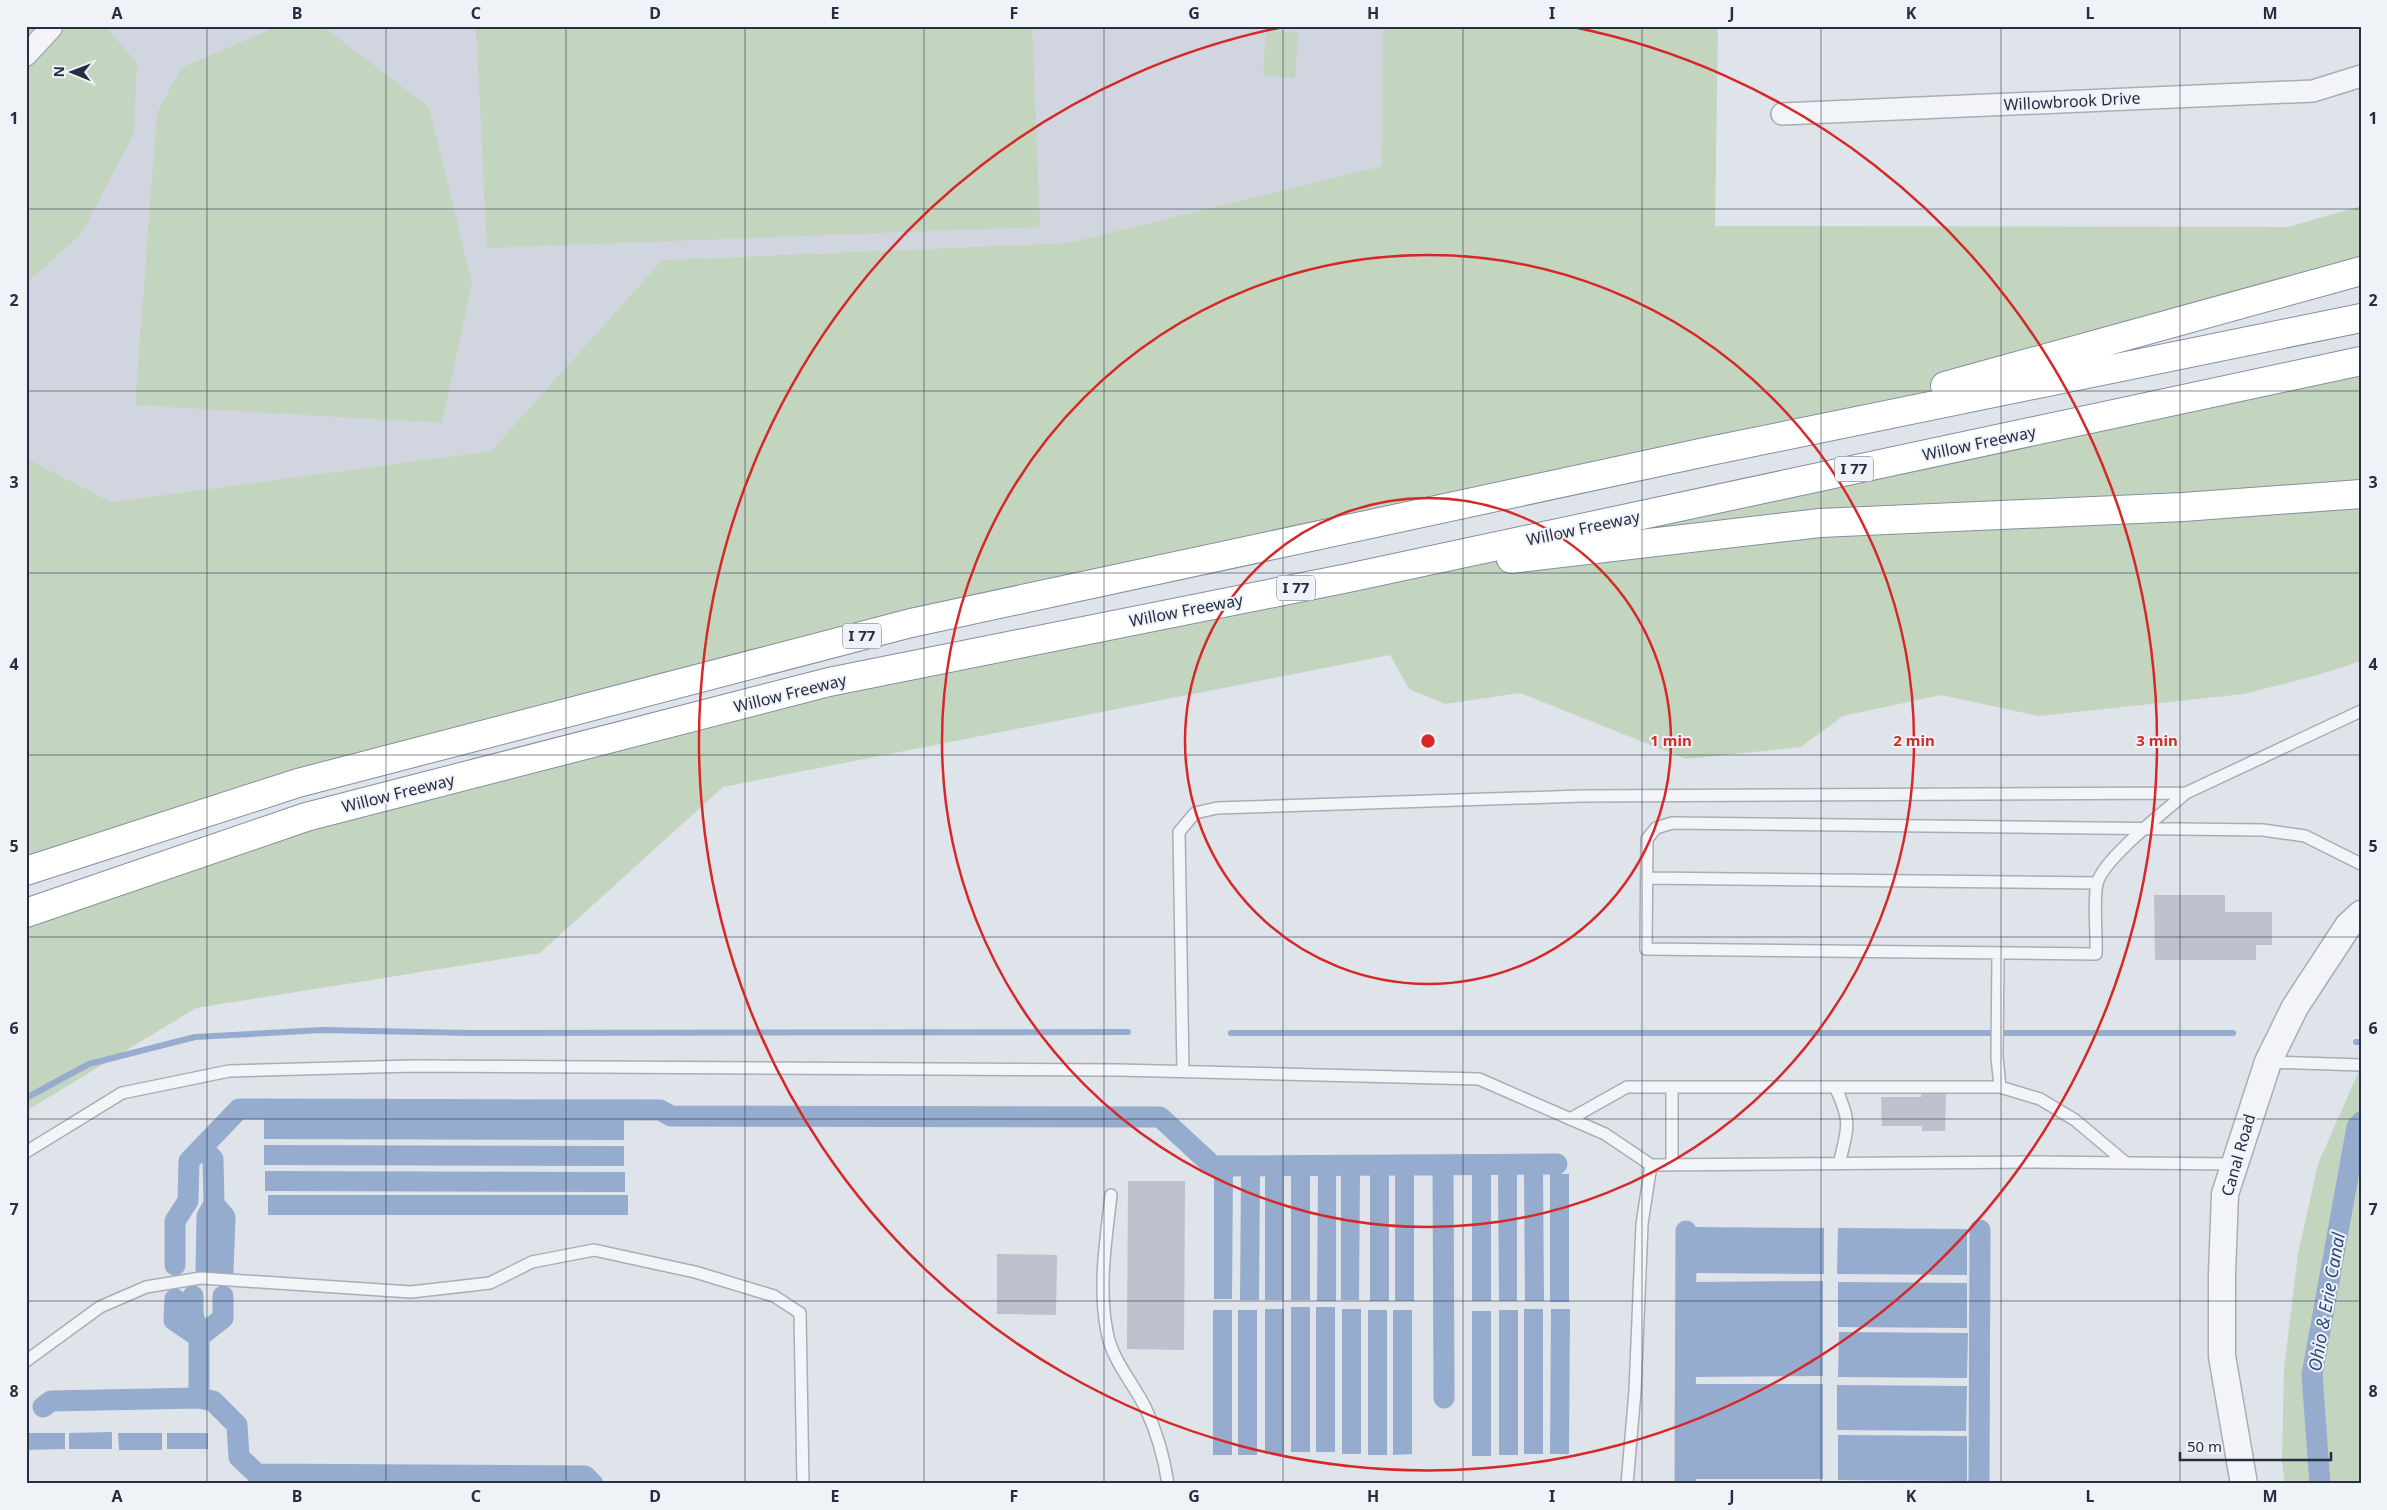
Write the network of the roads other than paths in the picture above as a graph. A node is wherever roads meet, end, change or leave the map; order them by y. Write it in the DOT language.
graph roads {
  1 [pos="50,26"];
  2 [pos="26,55"];
  3 [pos="2361,76"];
  4 [pos="1782,114"];
  5 [pos="2361,270"];
  6 [pos="2361,318"];
  7 [pos="2361,361"];
  8 [pos="1710,451"];
  9 [pos="2361,494"];
  10 [pos="1348,578"];
  11 [pos="2361,711"];
  12 [pos="2186,793"];
  13 [pos="2144,830"];
  14 [pos="2361,864"];
  15 [pos="26,871"];
  16 [pos="1646,878"];
  17 [pos="2097,884"];
  18 [pos="26,913"];
  19 [pos="2361,914"];
  20 [pos="1998,953"];
  21 [pos="2268,1062"];
  22 [pos="2361,1065"];
  23 [pos="1183,1071"];
  24 [pos="1672,1087"];
  25 [pos="1836,1087"];
  26 [pos="2000,1087"];
  27 [pos="1570,1119"];
  28 [pos="26,1152"];
  29 [pos="2126,1163"];
  30 [pos="1838,1164"];
  31 [pos="2234,1164"];
  32 [pos="1651,1165"];
  33 [pos="1672,1165"];
  34 [pos="1111,1195"];
  35 [pos="26,1362"];
  36 [pos="803,1484"];
  37 [pos="1168,1484"];
  38 [pos="1627,1484"];
  39 [pos="2244,1484"];
  1 -- 2 [label="street"];
  3 -- 4 [label="street, Willowbrook Drive"];
  5 -- 8 [label="highway"];
  6 -- 8 [label="highway, I 77"];
  7 -- 10 [label="highway, Willow Freeway / I 77"];
  8 -- 15 [label="highway, I 77"];
  9 -- 10 [label="highway"];
  10 -- 18 [label="highway, Willow Freeway / I 77"];
  11 -- 12 [label="lane"];
  12 -- 13 [label="lane"];
  12 -- 23 [label="lane"];
  13 -- 14 [label="lane"];
  13 -- 16 [label="lane"];
  13 -- 17 [label="lane"];
  16 -- 17 [label="lane"];
  16 -- 20 [label="lane"];
  17 -- 20 [label="lane"];
  19 -- 21 [label="street, Canal Road"];
  20 -- 26 [label="lane"];
  21 -- 22 [label="lane"];
  21 -- 31 [label="street, Canal Road"];
  23 -- 27 [label="lane"];
  23 -- 28 [label="lane"];
  24 -- 25 [label="lane"];
  24 -- 27 [label="lane"];
  24 -- 33 [label="lane"];
  25 -- 26 [label="lane"];
  25 -- 30 [label="lane"];
  26 -- 29 [label="lane"];
  27 -- 32 [label="lane"];
  29 -- 30 [label="lane"];
  29 -- 31 [label="lane"];
  30 -- 33 [label="lane"];
  31 -- 39 [label="street, Canal Road"];
  32 -- 33 [label="lane"];
  32 -- 38 [label="lane"];
  34 -- 37 [label="lane"];
  35 -- 36 [label="lane"];
}
